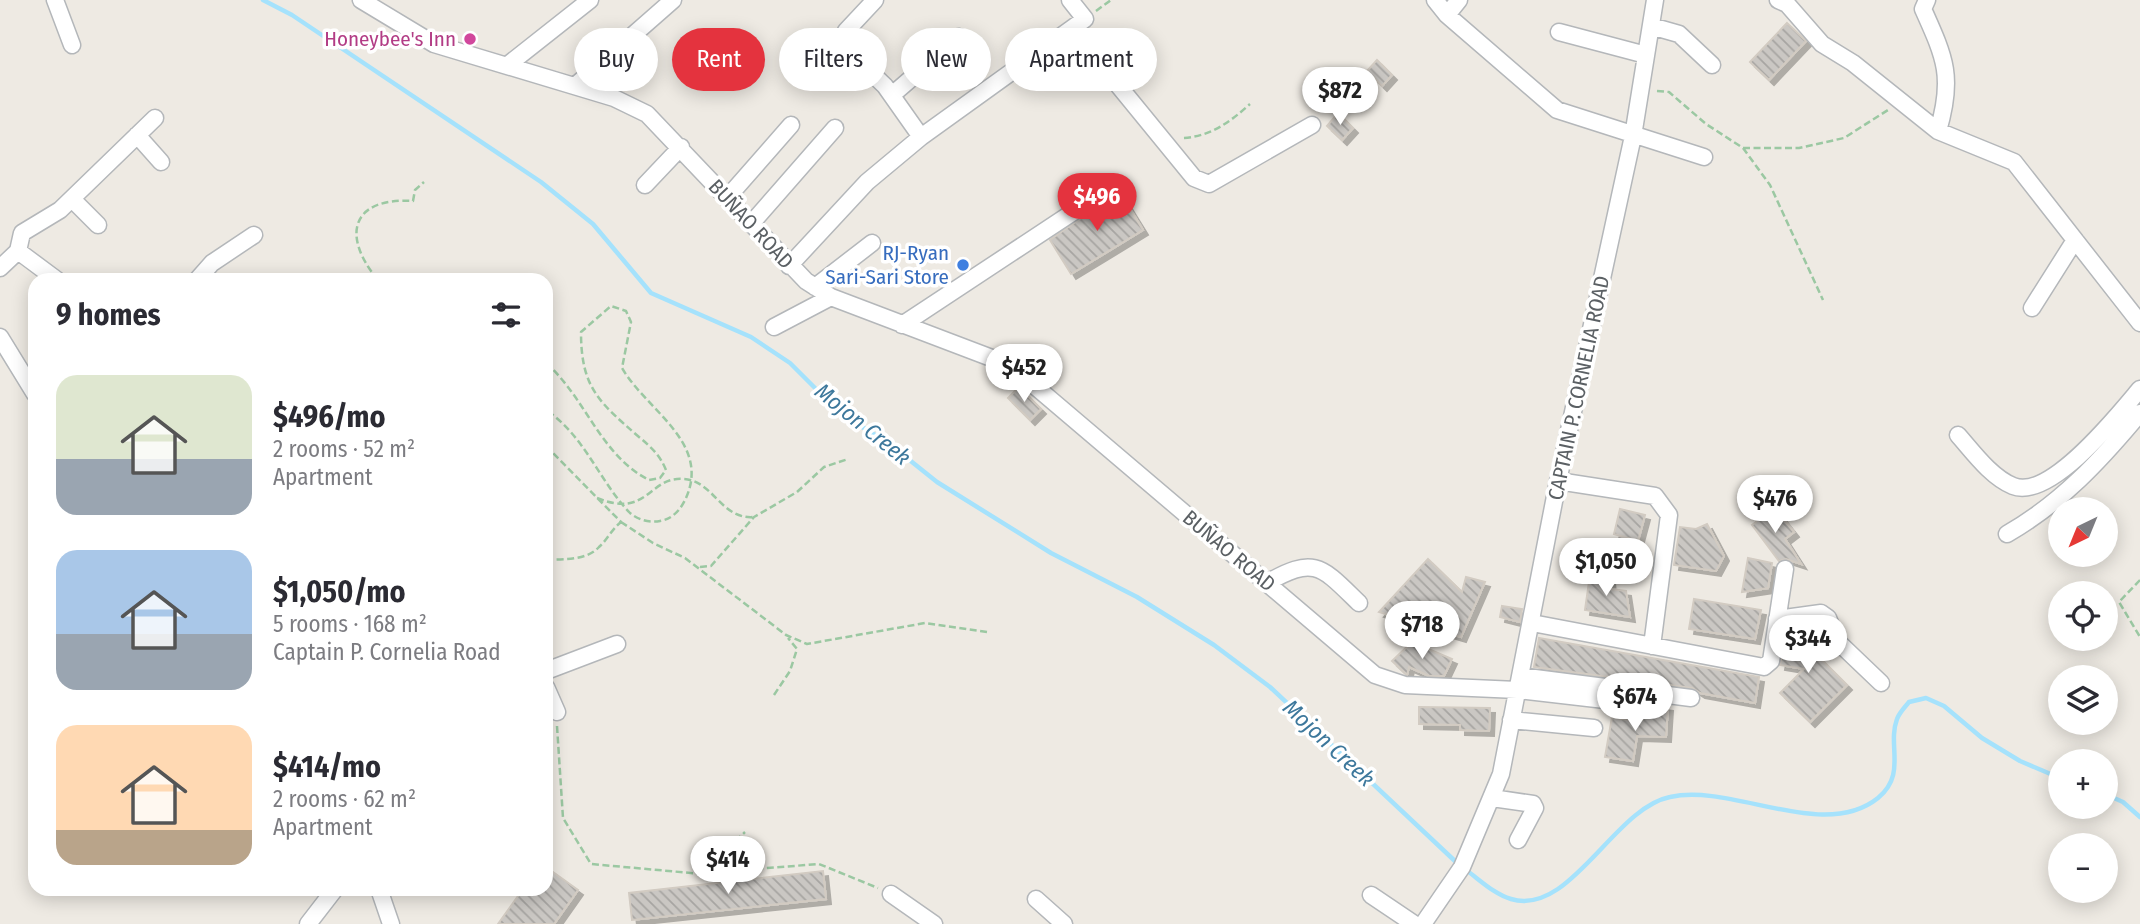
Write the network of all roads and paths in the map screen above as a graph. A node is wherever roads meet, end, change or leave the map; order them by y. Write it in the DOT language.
graph roads {
  1 [pos="55,0"];
  2 [pos="361,0"];
  3 [pos="590,0"];
  4 [pos="673,0"];
  5 [pos="876,0"];
  6 [pos="1070,0"];
  7 [pos="1435,0"];
  8 [pos="1459,0"];
  9 [pos="1655,0"];
  10 [pos="1778,0"];
  11 [pos="1927,0"];
  12 [pos="1447,15"];
  13 [pos="1651,26"];
  14 [pos="641,28"];
  15 [pos="1075,28"];
  16 [pos="1559,32"];
  17 [pos="72,45"];
  18 [pos="1646,55"];
  19 [pos="509,64"];
  20 [pos="1712,65"];
  21 [pos="1005,78"];
  22 [pos="574,86"];
  23 [pos="901,87"];
  24 [pos="1640,90"];
  25 [pos="590,91"];
  26 [pos="1123,91"];
  27 [pos="892,95"];
  28 [pos="1901,101"];
  29 [pos="1250,104"];
  30 [pos="155,118"];
  31 [pos="791,125"];
  32 [pos="1312,125"];
  33 [pos="835,128"];
  34 [pos="1938,131"];
  35 [pos="137,135"];
  36 [pos="1633,136"];
  37 [pos="921,137"];
  38 [pos="1163,140"];
  39 [pos="681,147"];
  40 [pos="1743,148"];
  41 [pos="1704,157"];
  42 [pos="161,162"];
  43 [pos="424,183"];
  44 [pos="645,185"];
  45 [pos="1096,197"];
  46 [pos="727,198"];
  47 [pos="72,199"];
  48 [pos="751,224"];
  49 [pos="98,225"];
  50 [pos="254,235"];
  51 [pos="2075,240"];
  52 [pos="872,243"];
  53 [pos="18,251"];
  54 [pos="789,266"];
  55 [pos="0,268"];
  56 [pos="48,273"];
  57 [pos="203,273"];
  58 [pos="372,273"];
  59 [pos="815,287"];
  60 [pos="831,297"];
  61 [pos="1823,300"];
  62 [pos="2032,308"];
  63 [pos="2140,323"];
  64 [pos="902,325"];
  65 [pos="774,327"];
  66 [pos="0,337"];
  67 [pos="553,373"];
  68 [pos="28,383"];
  69 [pos="2140,389"];
  70 [pos="2140,414"];
  71 [pos="553,416"];
  72 [pos="1958,435"];
  73 [pos="553,453"];
  74 [pos="848,459"];
  75 [pos="692,481"];
  76 [pos="1558,481"];
  77 [pos="594,497"];
  78 [pos="624,505"];
  79 [pos="754,517"];
  80 [pos="621,522"];
  81 [pos="2007,534"];
  82 [pos="553,559"];
  83 [pos="700,567"];
  84 [pos="1784,569"];
  85 [pos="2140,580"];
  86 [pos="1267,583"];
  87 [pos="1359,603"];
  88 [pos="1777,619"];
  89 [pos="1532,623"];
  90 [pos="987,632"];
  91 [pos="786,635"];
  92 [pos="2140,637"];
  93 [pos="617,644"];
  94 [pos="1652,646"];
  95 [pos="553,668"];
  96 [pos="1519,683"];
  97 [pos="1881,683"];
  98 [pos="774,695"];
  99 [pos="1691,698"];
  100 [pos="1605,700"];
  101 [pos="553,703"];
  102 [pos="557,712"];
  103 [pos="1511,720"];
  104 [pos="1594,728"];
  105 [pos="1492,798"];
  106 [pos="745,832"];
  107 [pos="1518,840"];
  108 [pos="702,874"];
  109 [pos="891,894"];
  110 [pos="1371,895"];
  111 [pos="330,896"];
  112 [pos="381,896"];
  113 [pos="1036,899"];
  114 [pos="308,924"];
  115 [pos="391,924"];
  116 [pos="934,924"];
  117 [pos="1064,924"];
  118 [pos="1414,924"];
  119 [pos="1423,924"];
  1 -- 17 [label="street"];
  2 -- 19 [label="street, BUÑAO ROAD"];
  3 -- 19 [label="street"];
  4 -- 14 [label="street"];
  5 -- 27 [label="street"];
  6 -- 15 [label="street"];
  7 -- 12 [label="street"];
  8 -- 12 [label="street"];
  9 -- 13 [label="street, CAPTAIN P. CORNELIA ROAD"];
  10 -- 28 [label="street"];
  11 -- 34 [label="street"];
  12 -- 36 [label="street"];
  13 -- 18 [label="street, CAPTAIN P. CORNELIA ROAD"];
  13 -- 20 [label="street"];
  16 -- 18 [label="street"];
  18 -- 24 [label="street, CAPTAIN P. CORNELIA ROAD"];
  19 -- 22 [label="street, BUÑAO ROAD"];
  21 -- 37 [label="street"];
  23 -- 27 [label="street"];
  24 -- 36 [label="street, CAPTAIN P. CORNELIA ROAD"];
  24 -- 40 [label="path"];
  25 -- 39 [label="street, BUÑAO ROAD"];
  26 -- 38 [label="street"];
  27 -- 37 [label="street"];
  28 -- 34 [label="street"];
  28 -- 40 [label="path"];
  29 -- 38 [label="path"];
  30 -- 35 [label="street"];
  31 -- 46 [label="street"];
  32 -- 38 [label="street"];
  33 -- 48 [label="street"];
  34 -- 51 [label="street"];
  35 -- 42 [label="street"];
  35 -- 47 [label="street"];
  36 -- 41 [label="street"];
  36 -- 76 [label="street, CAPTAIN P. CORNELIA ROAD"];
  37 -- 54 [label="street"];
  39 -- 44 [label="street"];
  39 -- 46 [label="street, BUÑAO ROAD"];
  40 -- 61 [label="path"];
  43 -- 58 [label="path"];
  45 -- 64 [label="street"];
  46 -- 48 [label="street, BUÑAO ROAD"];
  47 -- 49 [label="street"];
  47 -- 53 [label="street"];
  48 -- 54 [label="street, BUÑAO ROAD"];
  50 -- 57 [label="street"];
  51 -- 62 [label="street"];
  51 -- 63 [label="street"];
  52 -- 59 [label="street"];
  53 -- 55 [label="street"];
  53 -- 56 [label="street"];
  54 -- 59 [label="street, BUÑAO ROAD"];
  59 -- 60 [label="street, BUÑAO ROAD"];
  60 -- 64 [label="street, BUÑAO ROAD"];
  60 -- 65 [label="street"];
  64 -- 86 [label="street, BUÑAO ROAD"];
  66 -- 68 [label="street"];
  67 -- 75 [label="path"];
  69 -- 72 [label="street"];
  70 -- 81 [label="street"];
  71 -- 78 [label="path"];
  73 -- 77 [label="path"];
  74 -- 79 [label="path"];
  75 -- 78 [label="path"];
  75 -- 78 [label="path"];
  75 -- 79 [label="path"];
  76 -- 89 [label="street, CAPTAIN P. CORNELIA ROAD"];
  76 -- 94 [label="street"];
  77 -- 78 [label="path"];
  77 -- 80 [label="path"];
  79 -- 83 [label="path"];
  80 -- 82 [label="path"];
  80 -- 83 [label="path"];
  83 -- 91 [label="path"];
  84 -- 88 [label="street"];
  85 -- 92 [label="path"];
  86 -- 87 [label="street"];
  86 -- 96 [label="street, BUÑAO ROAD"];
  88 -- 94 [label="street"];
  88 -- 97 [label="street"];
  89 -- 94 [label="street"];
  89 -- 96 [label="street, CAPTAIN P. CORNELIA ROAD"];
  90 -- 91 [label="path"];
  91 -- 98 [label="path"];
  93 -- 95 [label="street"];
  96 -- 99 [label="street"];
  96 -- 100 [label="street"];
  96 -- 103 [label="street, CAPTAIN P. CORNELIA ROAD"];
  101 -- 102 [label="street"];
  102 -- 108 [label="path"];
  103 -- 104 [label="street"];
  103 -- 105 [label="street, CAPTAIN P. CORNELIA ROAD"];
  105 -- 107 [label="street"];
  105 -- 119 [label="street, CAPTAIN P. CORNELIA ROAD"];
  106 -- 108 [label="path"];
  108 -- 109 [label="path"];
  109 -- 116 [label="street"];
  110 -- 118 [label="street"];
  111 -- 114 [label="street"];
  112 -- 115 [label="street"];
  113 -- 117 [label="street"];
}
